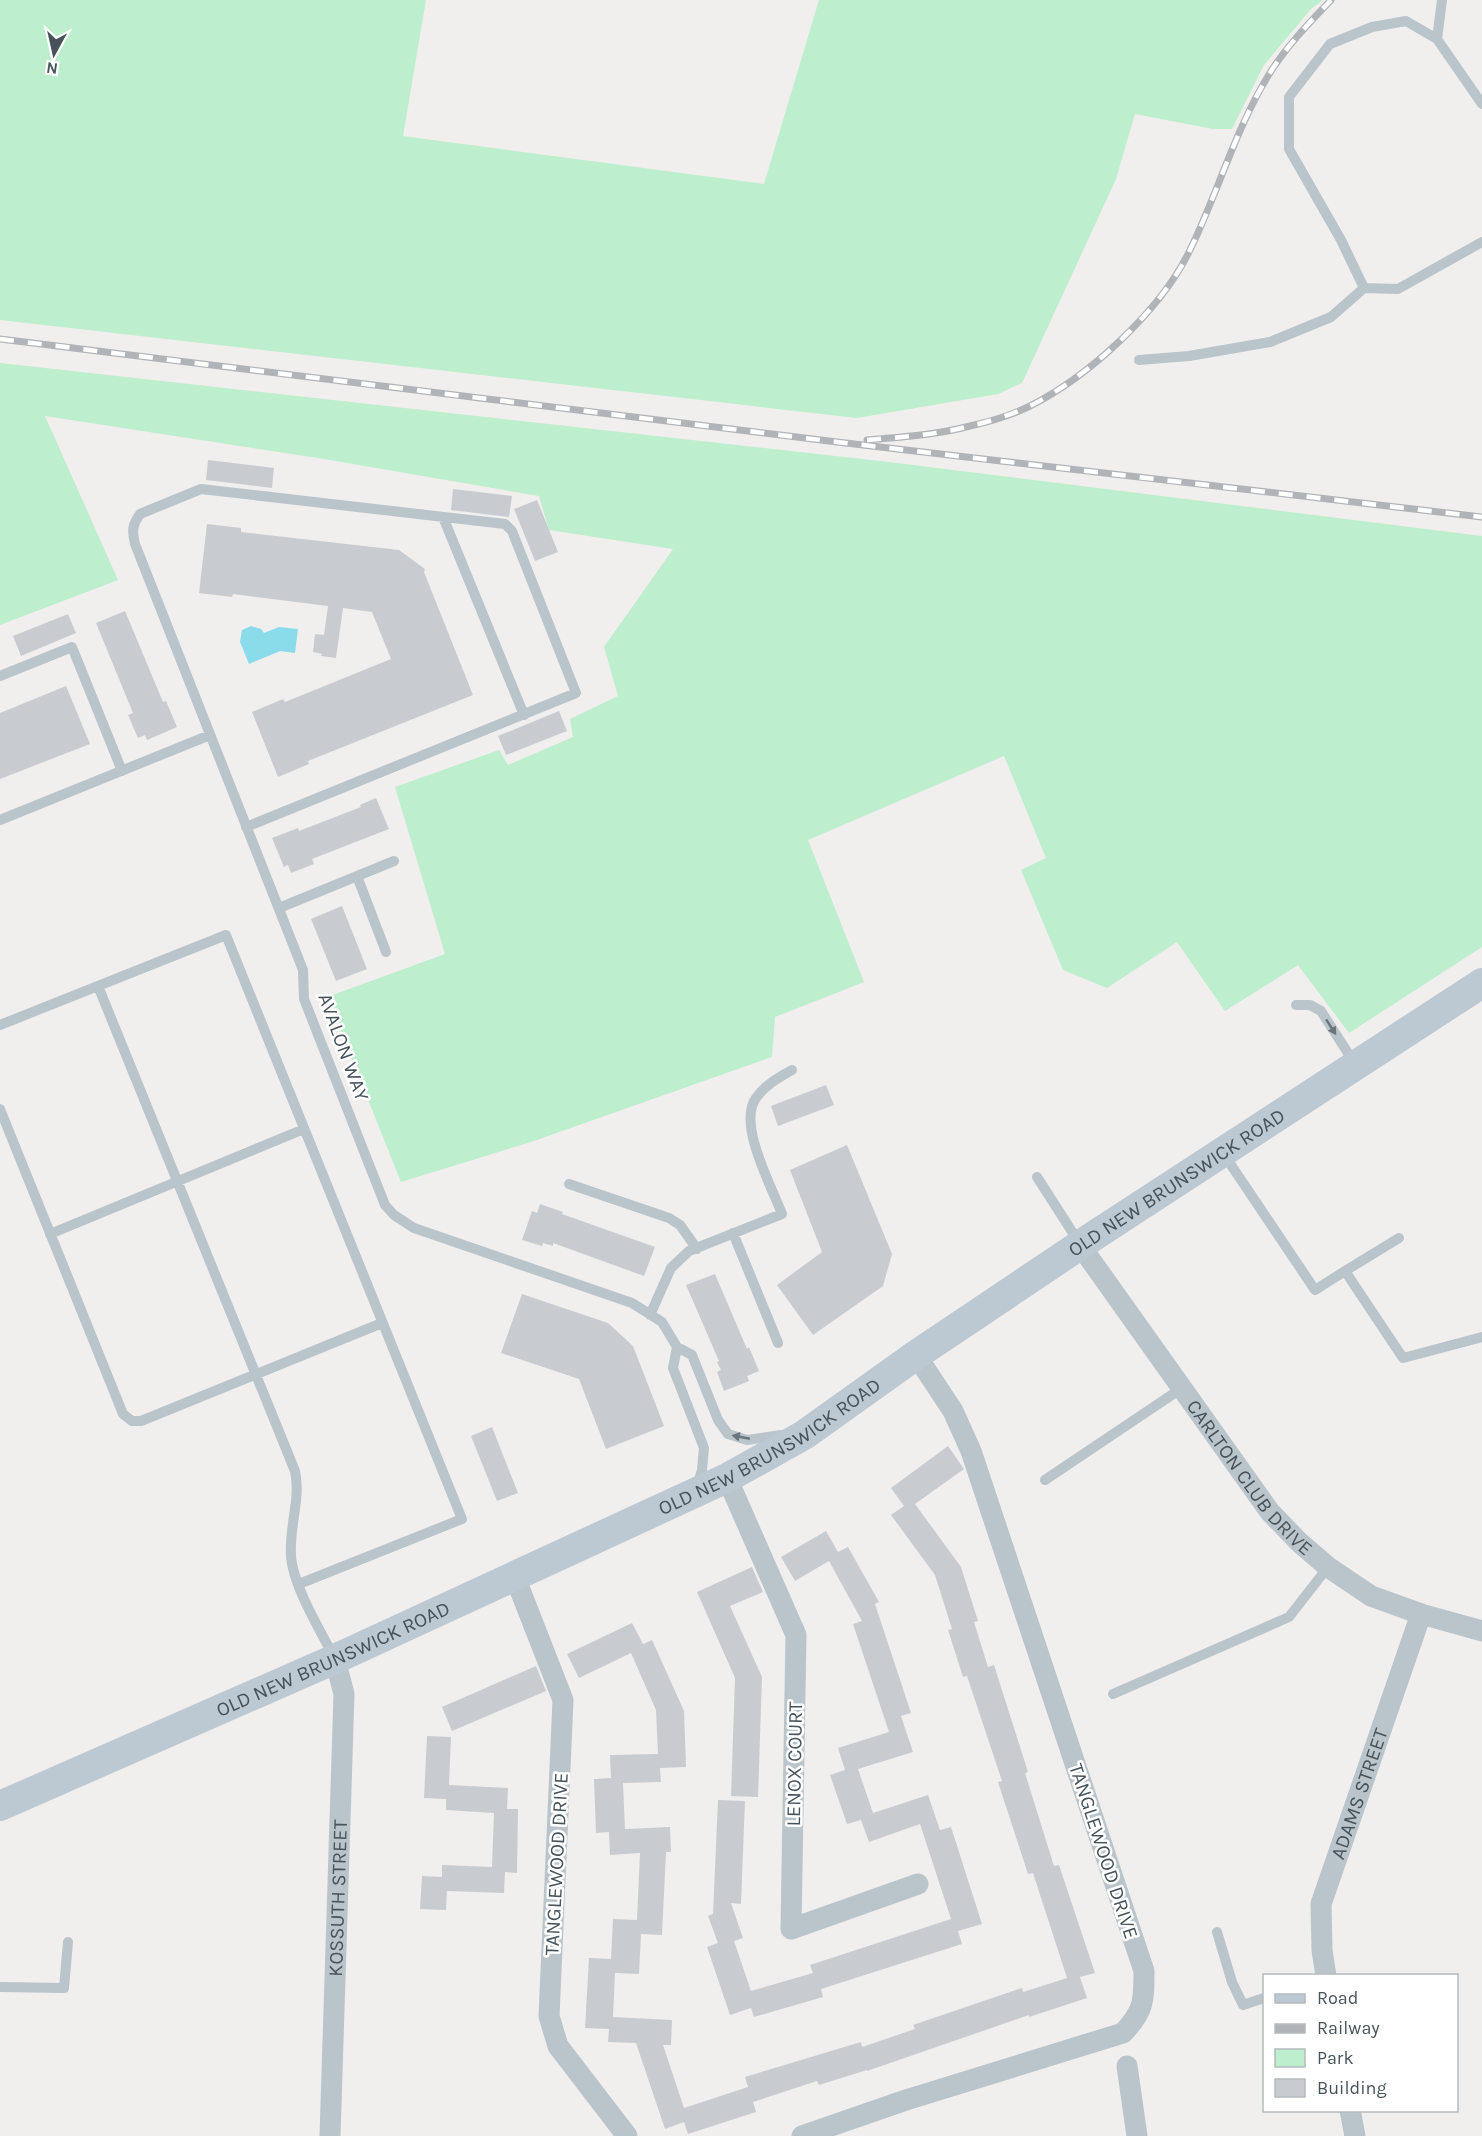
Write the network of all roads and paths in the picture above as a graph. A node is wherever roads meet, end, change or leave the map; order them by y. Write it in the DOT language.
graph roads {
  1 [pos="1442,0"];
  2 [pos="1437,39"];
  3 [pos="1482,104"];
  4 [pos="1482,242"];
  5 [pos="1364,288"];
  6 [pos="1139,360"];
  7 [pos="443,517"];
  8 [pos="0,676"];
  9 [pos="524,715"];
  10 [pos="210,735"];
  11 [pos="122,771"];
  12 [pos="0,820"];
  13 [pos="246,827"];
  14 [pos="394,861"];
  15 [pos="357,876"];
  16 [pos="279,908"];
  17 [pos="386,952"];
  18 [pos="1482,983"];
  19 [pos="98,986"];
  20 [pos="1296,1005"];
  21 [pos="0,1025"];
  22 [pos="1356,1066"];
  23 [pos="792,1070"];
  24 [pos="0,1109"];
  25 [pos="304,1130"];
  26 [pos="1223,1153"];
  27 [pos="1037,1177"];
  28 [pos="177,1182"];
  29 [pos="569,1184"];
  30 [pos="733,1233"];
  31 [pos="50,1234"];
  32 [pos="1399,1238"];
  33 [pos="1080,1245"];
  34 [pos="697,1249"];
  35 [pos="1346,1271"];
  36 [pos="650,1315"];
  37 [pos="382,1323"];
  38 [pos="1482,1336"];
  39 [pos="778,1343"];
  40 [pos="678,1347"];
  41 [pos="916,1354"];
  42 [pos="255,1374"];
  43 [pos="1182,1388"];
  44 [pos="819,1424"];
  45 [pos="727,1478"];
  46 [pos="1044,1480"];
  47 [pos="696,1493"];
  48 [pos="1328,1567"];
  49 [pos="515,1577"];
  50 [pos="299,1584"];
  51 [pos="1421,1614"];
  52 [pos="1482,1631"];
  53 [pos="335,1659"];
  54 [pos="1113,1694"];
  55 [pos="0,1806"];
  56 [pos="918,1884"];
  57 [pos="1216,1932"];
  58 [pos="68,1942"];
  59 [pos="1326,1974"];
  60 [pos="0,1987"];
  61 [pos="1263,1998"];
  62 [pos="1127,2066"];
  63 [pos="1350,2112"];
  64 [pos="330,2136"];
  65 [pos="627,2136"];
  66 [pos="802,2136"];
  67 [pos="1137,2136"];
  68 [pos="1355,2136"];
  1 -- 2 [label="lane"];
  2 -- 3 [label="lane"];
  2 -- 5 [label="lane"];
  4 -- 5 [label="lane"];
  5 -- 6 [label="lane"];
  7 -- 9 [label="lane"];
  7 -- 9 [label="lane, AVALON WAY"];
  7 -- 10 [label="lane, AVALON WAY"];
  8 -- 11 [label="lane"];
  9 -- 13 [label="lane"];
  10 -- 11 [label="lane"];
  10 -- 13 [label="lane, AVALON WAY"];
  11 -- 12 [label="lane"];
  13 -- 16 [label="lane, AVALON WAY"];
  14 -- 15 [label="lane"];
  15 -- 16 [label="lane"];
  15 -- 17 [label="lane"];
  16 -- 36 [label="lane, AVALON WAY"];
  18 -- 22 [label="main road, OLD NEW BRUNSWICK ROAD"];
  19 -- 21 [label="lane"];
  19 -- 25 [label="lane"];
  19 -- 28 [label="lane"];
  20 -- 22 [label="lane, one-way"];
  22 -- 26 [label="main road, OLD NEW BRUNSWICK ROAD"];
  23 -- 30 [label="lane"];
  24 -- 31 [label="lane"];
  25 -- 28 [label="lane"];
  25 -- 37 [label="lane"];
  26 -- 33 [label="main road, OLD NEW BRUNSWICK ROAD"];
  26 -- 35 [label="lane"];
  27 -- 33 [label="lane"];
  28 -- 31 [label="lane"];
  28 -- 42 [label="lane"];
  29 -- 34 [label="lane"];
  30 -- 34 [label="lane"];
  30 -- 39 [label="lane"];
  31 -- 42 [label="lane"];
  32 -- 35 [label="lane"];
  33 -- 41 [label="main road, OLD NEW BRUNSWICK ROAD"];
  33 -- 43 [label="street, CARLTON CLUB DRIVE"];
  34 -- 36 [label="lane"];
  35 -- 38 [label="lane"];
  36 -- 40 [label="lane, AVALON WAY"];
  37 -- 42 [label="lane"];
  37 -- 50 [label="lane"];
  44 -- 40 [label="lane, AVALON WAY, one-way"];
  40 -- 47 [label="lane"];
  41 -- 44 [label="main road, OLD NEW BRUNSWICK ROAD"];
  41 -- 66 [label="street, TANGLEWOOD DRIVE"];
  42 -- 50 [label="lane"];
  43 -- 46 [label="lane"];
  43 -- 48 [label="street, CARLTON CLUB DRIVE"];
  44 -- 45 [label="main road, OLD NEW BRUNSWICK ROAD"];
  45 -- 47 [label="main road, OLD NEW BRUNSWICK ROAD"];
  45 -- 56 [label="street, LENOX COURT"];
  47 -- 49 [label="main road, OLD NEW BRUNSWICK ROAD"];
  48 -- 51 [label="street, CARLTON CLUB DRIVE"];
  48 -- 54 [label="lane"];
  49 -- 53 [label="main road, OLD NEW BRUNSWICK ROAD"];
  49 -- 65 [label="street, TANGLEWOOD DRIVE"];
  50 -- 53 [label="lane"];
  51 -- 52 [label="street, CARLTON CLUB DRIVE"];
  51 -- 59 [label="street, ADAMS STREET"];
  53 -- 55 [label="main road, OLD NEW BRUNSWICK ROAD"];
  53 -- 64 [label="street, KOSSUTH STREET"];
  57 -- 61 [label="lane"];
  58 -- 60 [label="lane"];
  62 -- 67 [label="street"];
  63 -- 68 [label="street"];
}
